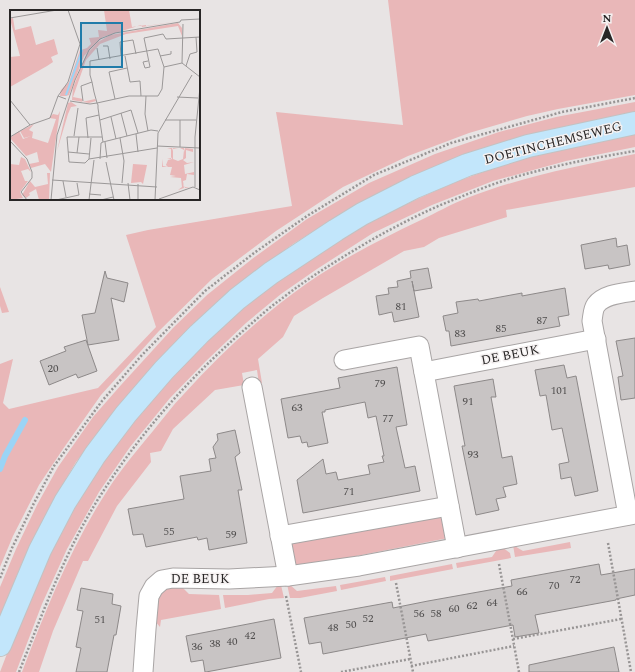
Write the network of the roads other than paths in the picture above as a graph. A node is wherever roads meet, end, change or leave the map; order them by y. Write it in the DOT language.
graph roads {
  1 [pos="635,123"];
  2 [pos="635,291"];
  3 [pos="596,339"];
  4 [pos="344,360"];
  5 [pos="424,372"];
  6 [pos="252,388"];
  7 [pos="628,472"];
  8 [pos="449,506"];
  9 [pos="632,514"];
  10 [pos="280,536"];
  11 [pos="457,548"];
  12 [pos="288,576"];
  13 [pos="0,646"];
  14 [pos="143,672"];
  1 -- 13 [label="main road, DOETINCHEMSEWEG"];
  2 -- 3 [label="street, DE BEUK"];
  3 -- 5 [label="street, DE BEUK"];
  3 -- 7 [label="street, DE BEUK"];
  4 -- 5 [label="street"];
  5 -- 8 [label="street"];
  6 -- 10 [label="street"];
  7 -- 9 [label="street, DE BEUK"];
  8 -- 10 [label="street"];
  8 -- 11 [label="street"];
  9 -- 11 [label="street, DE BEUK"];
  10 -- 12 [label="street"];
  11 -- 12 [label="street, DE BEUK"];
  12 -- 14 [label="street, DE BEUK"];
}
